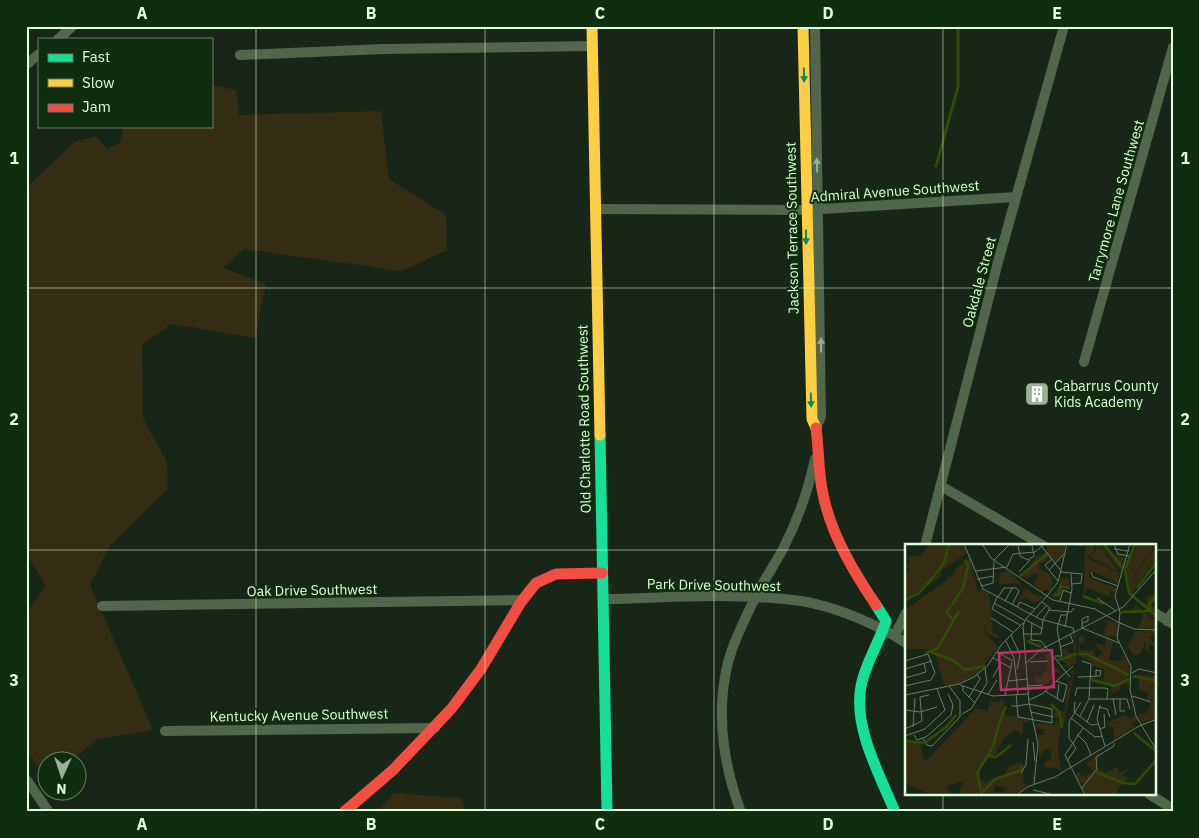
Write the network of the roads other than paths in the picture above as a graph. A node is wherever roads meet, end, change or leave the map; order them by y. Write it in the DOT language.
graph roads {
  1 [pos="73,26"];
  2 [pos="592,26"];
  3 [pos="803,26"];
  4 [pos="815,26"];
  5 [pos="1064,26"];
  6 [pos="59,38"];
  7 [pos="592,46"];
  8 [pos="1173,47"];
  9 [pos="38,55"];
  10 [pos="240,55"];
  11 [pos="26,65"];
  12 [pos="1016,197"];
  13 [pos="595,209"];
  14 [pos="818,209"];
  15 [pos="806,210"];
  16 [pos="1084,362"];
  17 [pos="816,427"];
  18 [pos="817,448"];
  19 [pos="941,486"];
  20 [pos="926,544"];
  21 [pos="1041,544"];
  22 [pos="602,573"];
  23 [pos="755,597"];
  24 [pos="603,599"];
  25 [pos="522,600"];
  26 [pos="102,606"];
  27 [pos="1156,613"];
  28 [pos="905,615"];
  29 [pos="1171,619"];
  30 [pos="883,629"];
  31 [pos="895,636"];
  32 [pos="905,642"];
  33 [pos="435,728"];
  34 [pos="165,731"];
  35 [pos="26,778"];
  36 [pos="1152,796"];
  37 [pos="1173,809"];
  38 [pos="49,812"];
  39 [pos="344,812"];
  40 [pos="607,812"];
  41 [pos="741,812"];
  42 [pos="895,812"];
  1 -- 6 [label="street"];
  2 -- 7 [label="street, Old Charlotte Road Southwest"];
  3 -- 15 [label="street, Jackson Terrace Southwest, one-way"];
  14 -- 4 [label="street, Jackson Terrace Southwest, one-way"];
  5 -- 12 [label="street, Oakdale Street"];
  7 -- 10 [label="street"];
  7 -- 13 [label="street, Old Charlotte Road Southwest"];
  8 -- 16 [label="street, Tarrymore Lane Southwest"];
  9 -- 11 [label="street"];
  12 -- 14 [label="street, Admiral Avenue Southwest"];
  12 -- 19 [label="street, Oakdale Street"];
  13 -- 15 [label="street, Admiral Avenue Southwest"];
  13 -- 22 [label="street, Old Charlotte Road Southwest"];
  14 -- 15 [label="street, Admiral Avenue Southwest"];
  17 -- 14 [label="street, Jackson Terrace Southwest, one-way"];
  15 -- 17 [label="street, Jackson Terrace Southwest, one-way"];
  17 -- 18 [label="street, Jackson Terrace Southwest"];
  18 -- 23 [label="street, Jackson Terrace Southwest"];
  18 -- 30 [label="street, Jackson Terrace Southwest"];
  19 -- 20 [label="street, Oakdale Street"];
  19 -- 21 [label="street"];
  22 -- 24 [label="street, Old Charlotte Road Southwest"];
  22 -- 25 [label="street"];
  23 -- 24 [label="street, Park Drive Southwest"];
  23 -- 30 [label="street, Park Drive Southwest"];
  23 -- 41 [label="street, Jackson Terrace Southwest"];
  24 -- 40 [label="street, Old Charlotte Road Southwest"];
  25 -- 26 [label="street, Oak Drive Southwest"];
  25 -- 33 [label="street"];
  27 -- 29 [label="street"];
  28 -- 31 [label="street"];
  30 -- 31 [label="street, Park Drive Southwest"];
  30 -- 42 [label="street"];
  31 -- 32 [label="street, Park Drive Southwest"];
  33 -- 34 [label="street, Kentucky Avenue Southwest"];
  33 -- 39 [label="street"];
  35 -- 38 [label="street"];
  36 -- 37 [label="street"];
}
